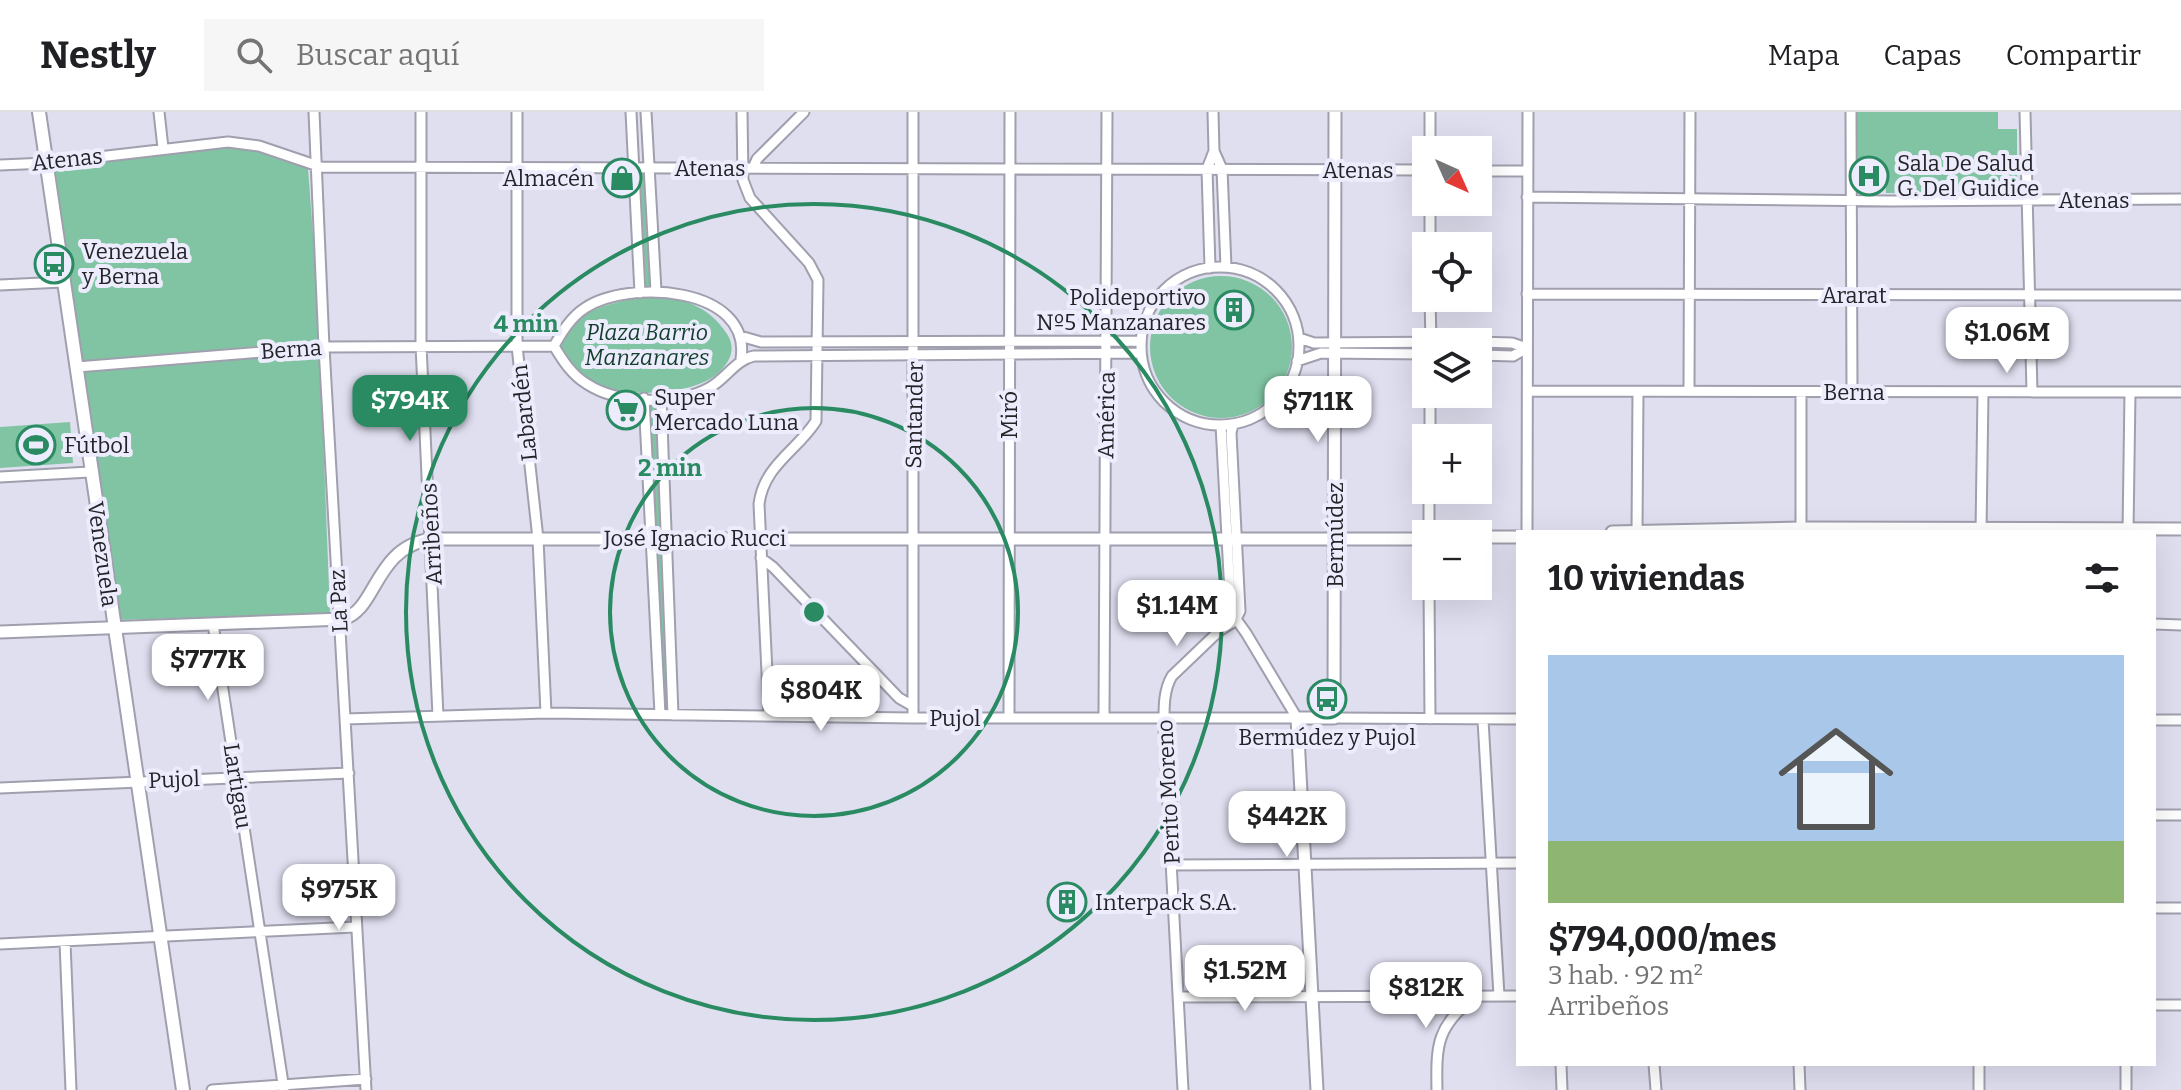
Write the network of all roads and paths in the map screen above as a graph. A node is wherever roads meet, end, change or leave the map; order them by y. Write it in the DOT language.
graph roads {
  1 [pos="39,112"];
  2 [pos="159,112"];
  3 [pos="314,112"];
  4 [pos="421,112"];
  5 [pos="517,112"];
  6 [pos="631,112"];
  7 [pos="646,112"];
  8 [pos="742,112"];
  9 [pos="804,112"];
  10 [pos="913,112"];
  11 [pos="1010,112"];
  12 [pos="1107,112"];
  13 [pos="1213,112"];
  14 [pos="1335,112"];
  15 [pos="1430,112"];
  16 [pos="1528,112"];
  17 [pos="1690,112"];
  18 [pos="1851,112"];
  19 [pos="2025,112"];
  20 [pos="1430,136"];
  21 [pos="163,148"];
  22 [pos="1214,151"];
  23 [pos="47,163"];
  24 [pos="0,165"];
  25 [pos="317,167"];
  26 [pos="634,168"];
  27 [pos="649,168"];
  28 [pos="748,168"];
  29 [pos="421,169"];
  30 [pos="518,169"];
  31 [pos="913,169"];
  32 [pos="1108,169"];
  33 [pos="1207,169"];
  34 [pos="1222,169"];
  35 [pos="1335,169"];
  36 [pos="1011,170"];
  37 [pos="1412,170"];
  38 [pos="1492,171"];
  39 [pos="1526,171"];
  40 [pos="1527,197"];
  41 [pos="1689,198"];
  42 [pos="2181,199"];
  43 [pos="1851,200"];
  44 [pos="2027,200"];
  45 [pos="1226,267"];
  46 [pos="1210,268"];
  47 [pos="63,282"];
  48 [pos="0,285"];
  49 [pos="656,291"];
  50 [pos="640,293"];
  51 [pos="2029,293"];
  52 [pos="1527,294"];
  53 [pos="1689,295"];
  54 [pos="2181,295"];
  55 [pos="1851,296"];
  56 [pos="740,336"];
  57 [pos="1299,338"];
  58 [pos="819,341"];
  59 [pos="915,341"];
  60 [pos="1010,341"];
  61 [pos="1107,341"];
  62 [pos="1141,341"];
  63 [pos="1492,342"];
  64 [pos="1412,343"];
  65 [pos="421,345"];
  66 [pos="517,346"];
  67 [pos="554,346"];
  68 [pos="324,347"];
  69 [pos="1336,348"];
  70 [pos="1527,348"];
  71 [pos="1141,353"];
  72 [pos="1412,353"];
  73 [pos="915,354"];
  74 [pos="1009,354"];
  75 [pos="1107,354"];
  76 [pos="819,355"];
  77 [pos="1492,355"];
  78 [pos="741,359"];
  79 [pos="1297,361"];
  80 [pos="77,367"];
  81 [pos="1528,391"];
  82 [pos="1689,391"];
  83 [pos="1852,391"];
  84 [pos="1638,392"];
  85 [pos="1801,392"];
  86 [pos="1983,392"];
  87 [pos="2032,392"];
  88 [pos="2130,392"];
  89 [pos="2181,392"];
  90 [pos="644,398"];
  91 [pos="661,398"];
  92 [pos="1233,424"];
  93 [pos="1221,425"];
  94 [pos="90,472"];
  95 [pos="0,477"];
  96 [pos="2181,529"];
  97 [pos="1527,530"];
  98 [pos="1637,530"];
  99 [pos="1801,530"];
  100 [pos="1981,530"];
  101 [pos="2128,530"];
  102 [pos="1412,536"];
  103 [pos="759,537"];
  104 [pos="1105,537"];
  105 [pos="1492,537"];
  106 [pos="1516,537"];
  107 [pos="651,538"];
  108 [pos="666,538"];
  109 [pos="1009,538"];
  110 [pos="1231,538"];
  111 [pos="1335,538"];
  112 [pos="431,539"];
  113 [pos="538,539"];
  114 [pos="912,539"];
  115 [pos="761,558"];
  116 [pos="1429,600"];
  117 [pos="339,619"];
  118 [pos="1235,621"];
  119 [pos="213,624"];
  120 [pos="2156,624"];
  121 [pos="2181,625"];
  122 [pos="113,628"];
  123 [pos="0,632"];
  124 [pos="913,706"];
  125 [pos="546,713"];
  126 [pos="660,714"];
  127 [pos="673,715"];
  128 [pos="769,715"];
  129 [pos="438,716"];
  130 [pos="1164,716"];
  131 [pos="1104,717"];
  132 [pos="913,718"];
  133 [pos="1009,718"];
  134 [pos="1297,718"];
  135 [pos="1334,718"];
  136 [pos="345,719"];
  137 [pos="1430,719"];
  138 [pos="1516,719"];
  139 [pos="1483,720"];
  140 [pos="2156,720"];
  141 [pos="2181,720"];
  142 [pos="349,773"];
  143 [pos="237,776"];
  144 [pos="139,780"];
  145 [pos="0,788"];
  146 [pos="2156,815"];
  147 [pos="2181,815"];
  148 [pos="1305,863"];
  149 [pos="1490,863"];
  150 [pos="1516,863"];
  151 [pos="1172,865"];
  152 [pos="2156,908"];
  153 [pos="2181,908"];
  154 [pos="355,927"];
  155 [pos="260,931"];
  156 [pos="162,936"];
  157 [pos="65,942"];
  158 [pos="0,944"];
  159 [pos="1475,996"];
  160 [pos="1499,996"];
  161 [pos="1516,996"];
  162 [pos="1178,997"];
  163 [pos="1312,997"];
  164 [pos="2156,1005"];
  165 [pos="2181,1005"];
  166 [pos="1561,1066"];
  167 [pos="1654,1066"];
  168 [pos="1799,1066"];
  169 [pos="1979,1066"];
  170 [pos="2126,1066"];
  171 [pos="366,1079"];
  172 [pos="284,1087"];
  173 [pos="71,1090"];
  174 [pos="183,1090"];
  175 [pos="212,1090"];
  176 [pos="366,1090"];
  177 [pos="1183,1090"];
  178 [pos="1317,1090"];
  179 [pos="1437,1090"];
  180 [pos="1562,1090"];
  181 [pos="1656,1090"];
  182 [pos="1800,1090"];
  183 [pos="1979,1090"];
  184 [pos="2126,1090"];
  1 -- 23 [label="main road, Venezuela"];
  2 -- 21 [label="street"];
  3 -- 25 [label="street, La Paz"];
  4 -- 29 [label="street, Arribeños"];
  5 -- 30 [label="street, Labardén"];
  6 -- 26 [label="street"];
  7 -- 27 [label="street"];
  8 -- 28 [label="street"];
  9 -- 28 [label="street"];
  10 -- 31 [label="street, Santander"];
  11 -- 36 [label="street, Miró"];
  12 -- 32 [label="street, América"];
  13 -- 22 [label="street"];
  14 -- 35 [label="street, Bermúdez"];
  15 -- 20 [label="street"];
  16 -- 39 [label="street"];
  17 -- 41 [label="street"];
  18 -- 43 [label="street"];
  19 -- 44 [label="street"];
  21 -- 23 [label="street, Atenas"];
  21 -- 25 [label="street, Atenas"];
  22 -- 33 [label="street"];
  22 -- 34 [label="street"];
  23 -- 24 [label="street, Atenas"];
  23 -- 47 [label="main road, Venezuela"];
  25 -- 29 [label="street, Atenas"];
  25 -- 68 [label="street, La Paz"];
  26 -- 27 [label="street, Atenas"];
  26 -- 30 [label="street, Atenas"];
  26 -- 50 [label="street"];
  27 -- 28 [label="street, Atenas"];
  27 -- 49 [label="street"];
  28 -- 31 [label="street, Atenas"];
  28 -- 58 [label="street"];
  29 -- 30 [label="street, Atenas"];
  29 -- 65 [label="street, Arribeños"];
  30 -- 66 [label="street, Labardén"];
  31 -- 36 [label="street, Atenas"];
  31 -- 59 [label="street, Santander"];
  32 -- 33 [label="street, Atenas"];
  32 -- 36 [label="street, Atenas"];
  32 -- 61 [label="street, América"];
  33 -- 34 [label="street, Atenas"];
  33 -- 46 [label="street"];
  34 -- 35 [label="street, Atenas"];
  34 -- 45 [label="street"];
  35 -- 37 [label="street, Atenas"];
  35 -- 69 [label="street, Bermúdez"];
  36 -- 60 [label="street, Miró"];
  38 -- 39 [label="street"];
  39 -- 40 [label="street"];
  40 -- 41 [label="street, Atenas"];
  40 -- 52 [label="street"];
  41 -- 43 [label="street, Atenas"];
  41 -- 53 [label="street"];
  42 -- 44 [label="street, Atenas"];
  43 -- 44 [label="street, Atenas"];
  43 -- 55 [label="street"];
  44 -- 51 [label="street"];
  45 -- 46 [label="street"];
  45 -- 57 [label="street"];
  46 -- 62 [label="street"];
  47 -- 48 [label="street"];
  47 -- 80 [label="main road, Venezuela"];
  49 -- 50 [label="street"];
  49 -- 56 [label="street"];
  50 -- 67 [label="street"];
  51 -- 54 [label="street, Ararat"];
  51 -- 55 [label="street, Ararat"];
  51 -- 87 [label="street"];
  52 -- 53 [label="street, Ararat"];
  52 -- 70 [label="street"];
  53 -- 55 [label="street, Ararat"];
  53 -- 82 [label="street"];
  55 -- 83 [label="street"];
  56 -- 58 [label="street"];
  56 -- 78 [label="street"];
  57 -- 69 [label="street"];
  57 -- 79 [label="street"];
  58 -- 59 [label="street"];
  58 -- 76 [label="street"];
  59 -- 60 [label="street"];
  59 -- 73 [label="street, Santander"];
  60 -- 61 [label="street"];
  60 -- 74 [label="street, Miró"];
  61 -- 62 [label="street"];
  61 -- 75 [label="street, América"];
  62 -- 71 [label="street"];
  63 -- 70 [label="street"];
  64 -- 69 [label="street"];
  65 -- 66 [label="street, Berna"];
  65 -- 68 [label="street, Berna"];
  65 -- 112 [label="street, Arribeños"];
  66 -- 67 [label="street, Berna"];
  66 -- 113 [label="street, Labardén"];
  67 -- 90 [label="street"];
  68 -- 80 [label="street, Berna"];
  68 -- 117 [label="street, La Paz"];
  69 -- 72 [label="street"];
  69 -- 79 [label="street"];
  69 -- 111 [label="street, Bermúdez"];
  70 -- 77 [label="street"];
  70 -- 81 [label="street"];
  71 -- 75 [label="street"];
  71 -- 93 [label="street"];
  73 -- 74 [label="street"];
  73 -- 76 [label="street"];
  73 -- 114 [label="street, Santander"];
  74 -- 75 [label="street"];
  74 -- 109 [label="street, Miró"];
  75 -- 104 [label="street, América"];
  76 -- 78 [label="street"];
  76 -- 103 [label="street"];
  78 -- 91 [label="street"];
  79 -- 92 [label="street"];
  80 -- 94 [label="main road, Venezuela"];
  81 -- 84 [label="street, Berna"];
  81 -- 97 [label="street"];
  82 -- 84 [label="street, Berna"];
  82 -- 85 [label="street, Berna"];
  83 -- 85 [label="street, Berna"];
  83 -- 86 [label="street, Berna"];
  84 -- 98 [label="street"];
  85 -- 99 [label="street"];
  86 -- 87 [label="street, Berna"];
  86 -- 100 [label="street"];
  87 -- 88 [label="street, Berna"];
  88 -- 89 [label="street, Berna"];
  88 -- 101 [label="street"];
  90 -- 91 [label="street"];
  90 -- 107 [label="street"];
  91 -- 108 [label="street"];
  92 -- 93 [label="street"];
  92 -- 110 [label="street"];
  93 -- 110 [label="street"];
  94 -- 95 [label="street"];
  94 -- 122 [label="main road, Venezuela"];
  96 -- 101 [label="street"];
  99 -- 100 [label="street"];
  100 -- 101 [label="street"];
  102 -- 111 [label="street, José Ignacio Rucci"];
  103 -- 108 [label="street, José Ignacio Rucci"];
  103 -- 114 [label="street, José Ignacio Rucci"];
  103 -- 115 [label="street"];
  104 -- 109 [label="street, José Ignacio Rucci"];
  104 -- 110 [label="street, José Ignacio Rucci"];
  104 -- 131 [label="street, América"];
  105 -- 106 [label="street"];
  107 -- 108 [label="street, José Ignacio Rucci"];
  107 -- 113 [label="street, José Ignacio Rucci"];
  107 -- 126 [label="street"];
  108 -- 127 [label="street"];
  109 -- 114 [label="street, José Ignacio Rucci"];
  109 -- 133 [label="street, Miró"];
  110 -- 111 [label="street, José Ignacio Rucci"];
  110 -- 118 [label="street"];
  111 -- 135 [label="street, Bermúdez"];
  112 -- 113 [label="street, José Ignacio Rucci"];
  112 -- 117 [label="street, José Ignacio Rucci"];
  112 -- 129 [label="street, Arribeños"];
  113 -- 125 [label="street, Labardén"];
  114 -- 124 [label="street, Santander"];
  115 -- 124 [label="street"];
  115 -- 128 [label="street"];
  116 -- 137 [label="street"];
  117 -- 119 [label="street"];
  117 -- 136 [label="street, La Paz"];
  118 -- 130 [label="street, Perito Moreno"];
  118 -- 134 [label="street"];
  119 -- 122 [label="street"];
  119 -- 143 [label="street, Lartigau"];
  120 -- 121 [label="street"];
  122 -- 123 [label="street"];
  122 -- 144 [label="main road, Venezuela"];
  124 -- 132 [label="street, Santander"];
  125 -- 126 [label="street, Pujol"];
  125 -- 129 [label="street, Pujol"];
  126 -- 127 [label="street, Pujol"];
  127 -- 128 [label="street, Pujol"];
  128 -- 132 [label="street, Pujol"];
  129 -- 136 [label="street, Pujol"];
  130 -- 131 [label="street, Pujol"];
  130 -- 134 [label="street, Pujol"];
  130 -- 151 [label="street, Perito Moreno"];
  131 -- 133 [label="street, Pujol"];
  132 -- 133 [label="street, Pujol"];
  134 -- 135 [label="street, Pujol"];
  134 -- 148 [label="street"];
  135 -- 137 [label="street, Pujol"];
  136 -- 142 [label="street, La Paz"];
  137 -- 139 [label="street, Pujol"];
  138 -- 139 [label="street, Pujol"];
  139 -- 149 [label="street"];
  140 -- 141 [label="street"];
  142 -- 143 [label="street, Pujol"];
  142 -- 154 [label="street, La Paz"];
  143 -- 144 [label="street, Pujol"];
  143 -- 155 [label="street, Lartigau"];
  144 -- 145 [label="street, Pujol"];
  144 -- 156 [label="main road, Venezuela"];
  146 -- 147 [label="street"];
  148 -- 149 [label="street"];
  148 -- 151 [label="street"];
  148 -- 163 [label="street"];
  149 -- 150 [label="street"];
  149 -- 160 [label="street"];
  151 -- 162 [label="street, Perito Moreno"];
  152 -- 153 [label="street"];
  154 -- 155 [label="street"];
  154 -- 171 [label="street, La Paz"];
  155 -- 156 [label="street"];
  155 -- 172 [label="street, Lartigau"];
  156 -- 157 [label="street"];
  156 -- 174 [label="main road, Venezuela"];
  157 -- 158 [label="street"];
  157 -- 173 [label="street"];
  159 -- 160 [label="street"];
  159 -- 163 [label="street"];
  159 -- 179 [label="street"];
  160 -- 161 [label="street"];
  162 -- 163 [label="street"];
  162 -- 177 [label="street, Perito Moreno"];
  163 -- 178 [label="street"];
  164 -- 165 [label="street"];
  166 -- 180 [label="street"];
  167 -- 181 [label="street"];
  168 -- 182 [label="street"];
  169 -- 183 [label="street"];
  170 -- 184 [label="street"];
  171 -- 172 [label="street"];
  171 -- 176 [label="street, La Paz"];
  172 -- 175 [label="street"];
}
